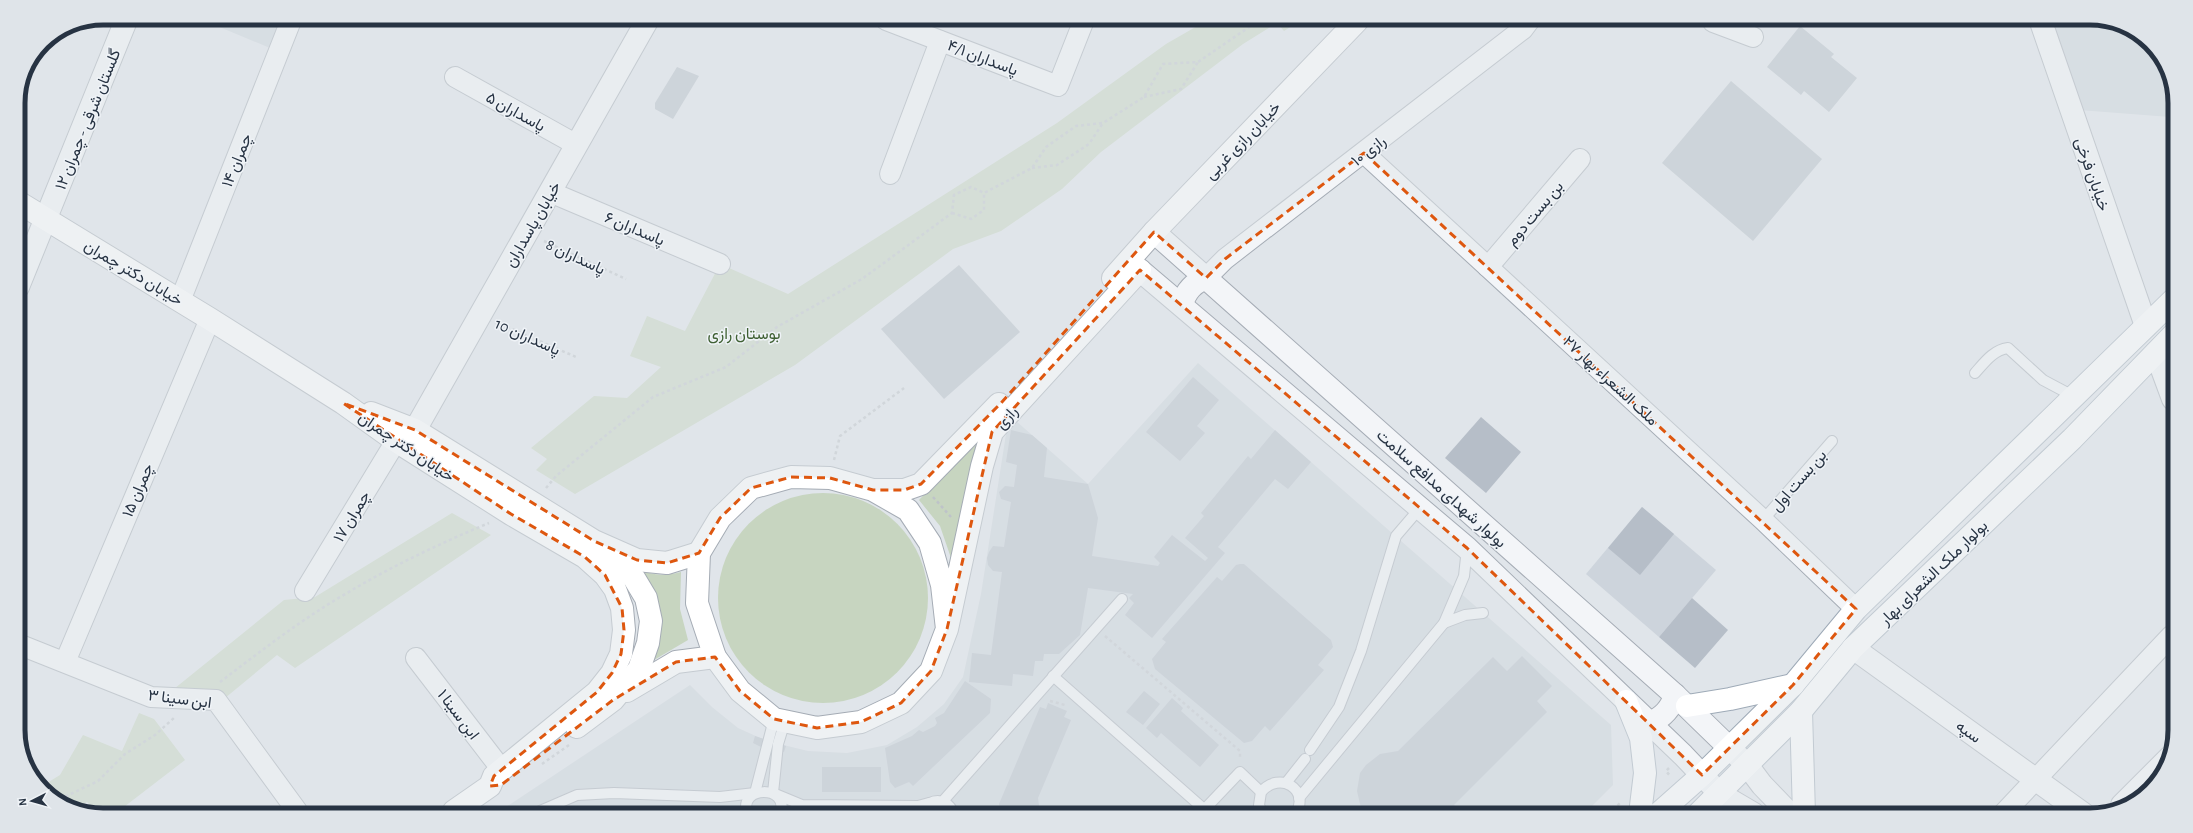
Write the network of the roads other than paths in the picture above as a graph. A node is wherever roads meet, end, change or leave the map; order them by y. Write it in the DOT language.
graph roads {
  1 [pos="124,25"];
  2 [pos="289,25"];
  3 [pos="645,25"];
  4 [pos="899,25"];
  5 [pos="1082,25"];
  6 [pos="1354,25"];
  7 [pos="1526,25"];
  8 [pos="1721,25"];
  9 [pos="2042,25"];
  10 [pos="1753,37"];
  11 [pos="940,41"];
  12 [pos="455,77"];
  13 [pos="577,145"];
  14 [pos="1364,153"];
  15 [pos="1580,159"];
  16 [pos="890,174"];
  17 [pos="550,192"];
  18 [pos="25,204"];
  19 [pos="50,210"];
  20 [pos="1154,232"];
  21 [pos="720,264"];
  22 [pos="1134,265"];
  23 [pos="1488,267"];
  24 [pos="25,270"];
  25 [pos="1206,278"];
  26 [pos="180,301"];
  27 [pos="1182,304"];
  28 [pos="2168,305"];
  29 [pos="210,318"];
  30 [pos="2146,326"];
  31 [pos="2168,340"];
  32 [pos="2156,353"];
  33 [pos="1974,373"];
  34 [pos="2168,385"];
  35 [pos="2075,397"];
  36 [pos="343,403"];
  37 [pos="415,430"];
  38 [pos="396,441"];
  39 [pos="1832,441"];
  40 [pos="873,490"];
  41 [pos="1420,508"];
  42 [pos="1763,520"];
  43 [pos="594,541"];
  44 [pos="1467,548"];
  45 [pos="699,552"];
  46 [pos="305,591"];
  47 [pos="1122,599"];
  48 [pos="1856,609"];
  49 [pos="1483,613"];
  50 [pos="1444,623"];
  51 [pos="947,629"];
  52 [pos="2168,639"];
  53 [pos="25,647"];
  54 [pos="1853,648"];
  55 [pos="715,657"];
  56 [pos="416,658"];
  57 [pos="65,662"];
  58 [pos="1051,678"];
  59 [pos="1793,685"];
  60 [pos="613,700"];
  61 [pos="1626,701"];
  62 [pos="1681,701"];
  63 [pos="1801,710"];
  64 [pos="780,720"];
  65 [pos="1650,723"];
  66 [pos="1728,747"];
  67 [pos="1310,750"];
  68 [pos="1305,759"];
  69 [pos="1748,765"];
  70 [pos="2158,769"];
  71 [pos="1702,774"];
  72 [pos="496,778"];
  73 [pos="2037,780"];
  74 [pos="1286,783"];
  75 [pos="1261,792"];
  76 [pos="755,793"];
  77 [pos="772,793"];
  78 [pos="1720,794"];
  79 [pos="2131,796"];
  80 [pos="1299,798"];
  81 [pos="943,801"];
  82 [pos="928,803"];
  83 [pos="295,808"];
  84 [pos="458,808"];
  85 [pos="547,808"];
  86 [pos="747,808"];
  87 [pos="780,808"];
  88 [pos="925,808"];
  89 [pos="950,808"];
  90 [pos="1197,808"];
  91 [pos="1206,808"];
  92 [pos="1260,808"];
  93 [pos="1297,808"];
  94 [pos="1641,808"];
  95 [pos="1665,808"];
  96 [pos="1705,808"];
  97 [pos="1744,808"];
  98 [pos="1784,808"];
  99 [pos="1804,808"];
  100 [pos="2009,808"];
  101 [pos="2075,808"];
  1 -- 19 [label="street, گلستان شرقی - چمران ۱۲"];
  2 -- 26 [label="street, چمران ۱۴"];
  3 -- 13 [label="street, خیابان پاسداران"];
  4 -- 11 [label="street, پاسداران ۴/۱"];
  5 -- 11 [label="street, پاسداران ۴/۱"];
  6 -- 20 [label="main road, خیابان رازی غربی"];
  7 -- 14 [label="street, رازی ۱۰"];
  8 -- 10 [label="street"];
  9 -- 30 [label="street, خیابان فرخی"];
  11 -- 16 [label="street"];
  12 -- 13 [label="street, پاسداران ۵"];
  13 -- 17 [label="street, خیابان پاسداران"];
  14 -- 23 [label="street, ملک الشعراء بهار ۲۷"];
  14 -- 25 [label="street, رازی ۱۰"];
  15 -- 23 [label="street, بن بست دوم"];
  17 -- 21 [label="street, پاسداران ۶"];
  17 -- 37 [label="street, خیابان پاسداران"];
  18 -- 19 [label="main road, خیابان دکتر چمران"];
  19 -- 24 [label="street, گلستان شرقی - چمران ۱۲"];
  19 -- 26 [label="main road, خیابان دکتر چمران"];
  20 -- 22 [label="main road, خیابان رازی غربی"];
  20 -- 25 [label="street, بولوار شهدای مدافع سلامت"];
  22 -- 27 [label="street, بولوار شهدای مدافع سلامت"];
  22 -- 40 [label="main road, رازی"];
  22 -- 51 [label="main road, رازی"];
  23 -- 42 [label="street, ملک الشعراء بهار ۲۷"];
  25 -- 27 [label="street"];
  25 -- 62 [label="street, بولوار شهدای مدافع سلامت"];
  26 -- 29 [label="main road, خیابان دکتر چمران"];
  27 -- 41 [label="street, بولوار شهدای مدافع سلامت"];
  28 -- 30 [label="main road, بولوار ملک الشعرای بهار"];
  29 -- 36 [label="main road, خیابان دکتر چمران"];
  29 -- 57 [label="street, چمران ۱۵"];
  30 -- 32 [label="main road"];
  30 -- 35 [label="main road, بولوار ملک الشعرای بهار"];
  31 -- 32 [label="main road, بولوار ملک الشعرای بهار"];
  32 -- 34 [label="street"];
  32 -- 54 [label="main road, بولوار ملک الشعرای بهار"];
  33 -- 35 [label="lane"];
  35 -- 48 [label="main road, بولوار ملک الشعرای بهار"];
  36 -- 37 [label="main road"];
  36 -- 38 [label="main road, خیابان دکتر چمران"];
  37 -- 43 [label="main road"];
  38 -- 46 [label="street, چمران ۱۷"];
  38 -- 72 [label="main road, خیابان دکتر چمران"];
  39 -- 42 [label="lane, بن بست اول"];
  40 -- 45 [label="main road"];
  40 -- 51 [label="main road"];
  41 -- 44 [label="street, بولوار شهدای مدافع سلامت"];
  41 -- 67 [label="lane"];
  42 -- 48 [label="street, ملک الشعراء بهار ۲۷"];
  43 -- 45 [label="main road"];
  43 -- 60 [label="main road"];
  44 -- 50 [label="lane"];
  44 -- 61 [label="street, بولوار شهدای مدافع سلامت"];
  45 -- 55 [label="main road"];
  47 -- 58 [label="lane"];
  48 -- 59 [label="main road, بولوار ملک الشعرای بهار"];
  49 -- 50 [label="lane"];
  50 -- 80 [label="lane"];
  51 -- 64 [label="main road, رازی"];
  52 -- 73 [label="street"];
  53 -- 57 [label="street, ابن سینا ۳"];
  54 -- 63 [label="main road, بولوار ملک الشعرای بهار"];
  54 -- 73 [label="street, سپه"];
  55 -- 60 [label="main road"];
  55 -- 64 [label="main road"];
  56 -- 72 [label="street, ابن سینا ۱"];
  57 -- 83 [label="street, ابن سینا ۳"];
  58 -- 81 [label="lane"];
  58 -- 90 [label="lane"];
  59 -- 62 [label="main road"];
  59 -- 66 [label="main road, بولوار ملک الشعرای بهار"];
  60 -- 72 [label="main road"];
  61 -- 65 [label="street, بولوار شهدای مدافع سلامت"];
  61 -- 94 [label="main road"];
  62 -- 65 [label="street"];
  62 -- 66 [label="street, بولوار شهدای مدافع سلامت"];
  63 -- 69 [label="main road, بولوار ملک الشعرای بهار"];
  63 -- 99 [label="main road"];
  64 -- 76 [label="lane"];
  64 -- 77 [label="lane"];
  65 -- 71 [label="street, بولوار شهدای مدافع سلامت"];
  66 -- 69 [label="street, بولوار شهدای مدافع سلامت"];
  66 -- 71 [label="main road, بولوار ملک الشعرای بهار"];
  68 -- 74 [label="lane"];
  69 -- 78 [label="main road, بولوار ملک الشعرای بهار"];
  69 -- 98 [label="street, بولوار شهدای مدافع سلامت"];
  70 -- 79 [label="street"];
  71 -- 78 [label="street, بولوار شهدای مدافع سلامت"];
  71 -- 95 [label="main road, بولوار ملک الشعرای بهار"];
  72 -- 84 [label="main road"];
  73 -- 100 [label="street"];
  73 -- 101 [label="street, سپه"];
  74 -- 75 [label="lane"];
  74 -- 80 [label="lane"];
  75 -- 91 [label="lane"];
  75 -- 92 [label="lane"];
  76 -- 77 [label="lane"];
  76 -- 85 [label="lane"];
  76 -- 86 [label="lane"];
  77 -- 82 [label="lane"];
  77 -- 87 [label="lane"];
  78 -- 96 [label="main road, بولوار ملک الشعرای بهار"];
  78 -- 97 [label="street, بولوار شهدای مدافع سلامت"];
  80 -- 93 [label="lane"];
  81 -- 82 [label="lane"];
  81 -- 89 [label="lane"];
  82 -- 88 [label="lane"];
}
